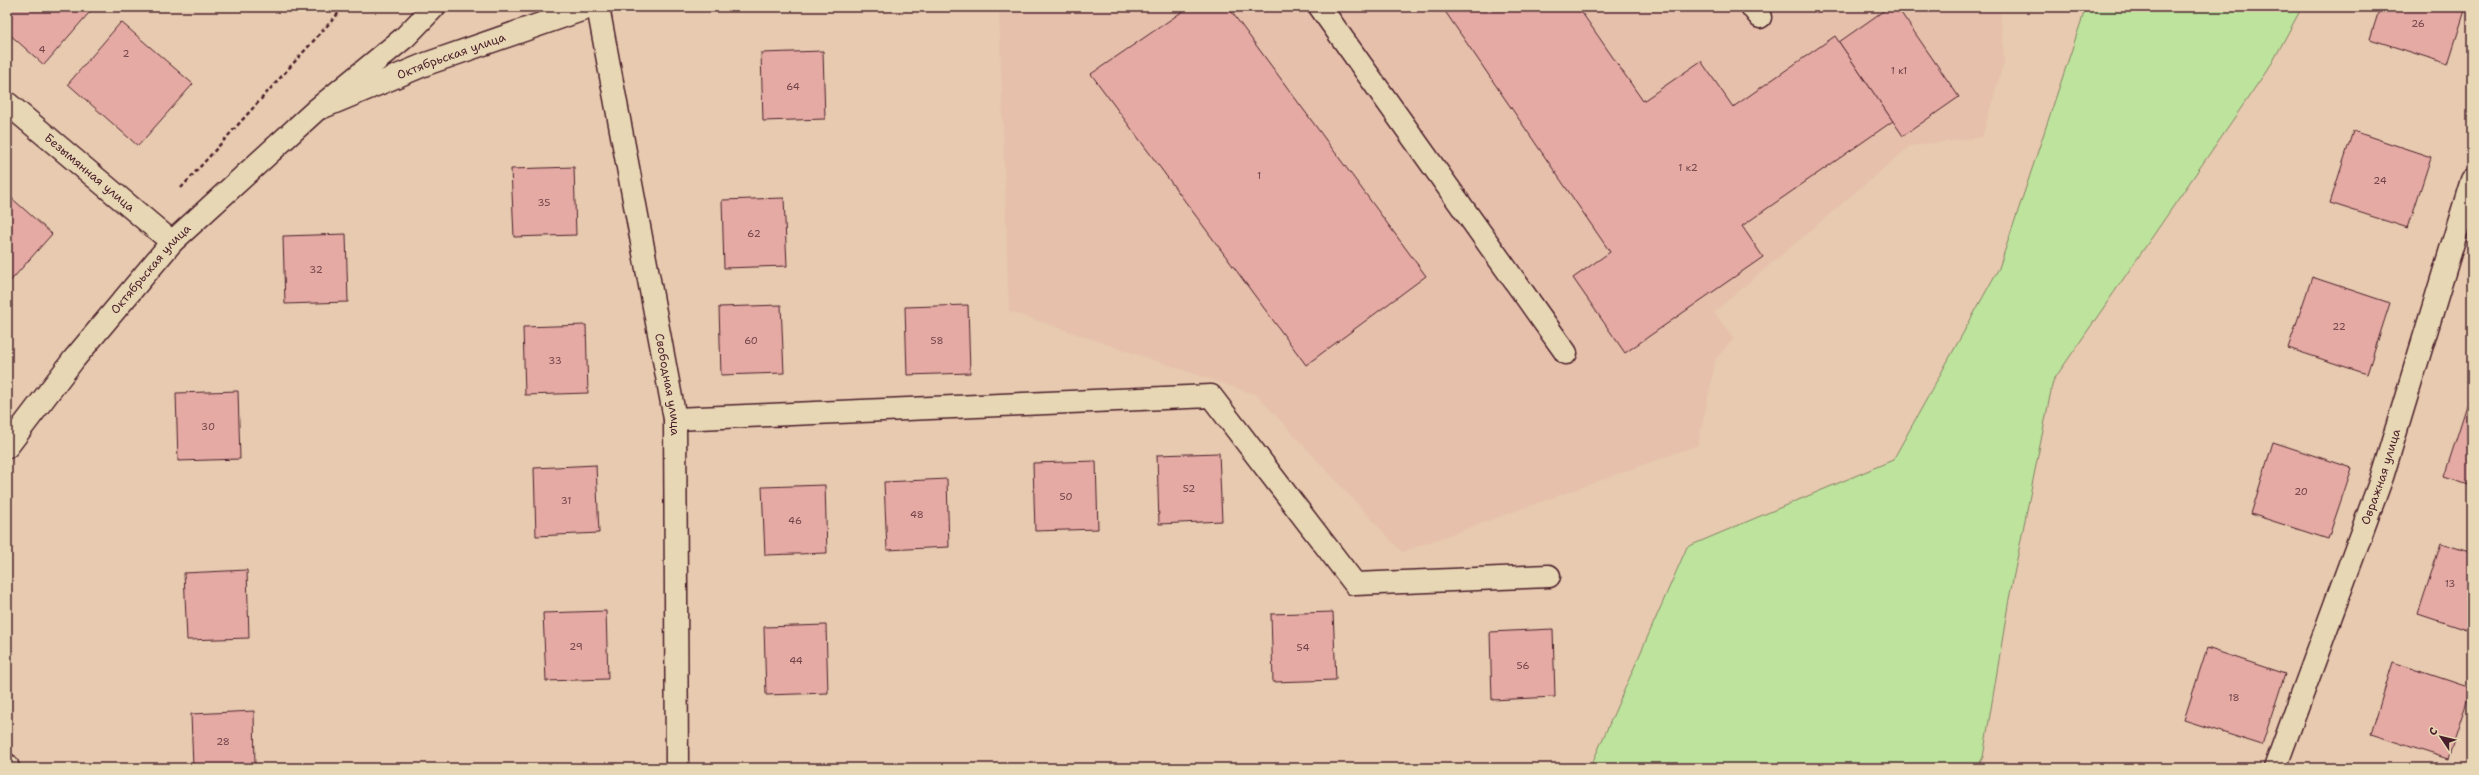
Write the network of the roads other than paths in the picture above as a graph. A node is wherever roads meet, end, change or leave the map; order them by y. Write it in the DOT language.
graph roads {
  1 [pos="434,7"];
  2 [pos="590,7"];
  3 [pos="598,7"];
  4 [pos="1320,7"];
  5 [pos="7,103"];
  6 [pos="315,111"];
  7 [pos="2472,180"];
  8 [pos="172,242"];
  9 [pos="1566,353"];
  10 [pos="675,419"];
  11 [pos="7,447"];
  12 [pos="1549,576"];
  13 [pos="7,765"];
  14 [pos="8,768"];
  15 [pos="677,768"];
  16 [pos="2276,768"];
  1 -- 6 [label="street, Октябрьская улица"];
  2 -- 6 [label="street, Октябрьская улица"];
  3 -- 10 [label="street, Свободная улица"];
  4 -- 9 [label="street"];
  5 -- 8 [label="street, Безымянная улица"];
  6 -- 8 [label="street, Октябрьская улица"];
  7 -- 16 [label="street, Овражная улица"];
  8 -- 11 [label="street, Октябрьская улица"];
  10 -- 12 [label="street"];
  10 -- 15 [label="street, Свободная улица"];
  13 -- 14 [label="street"];
}
